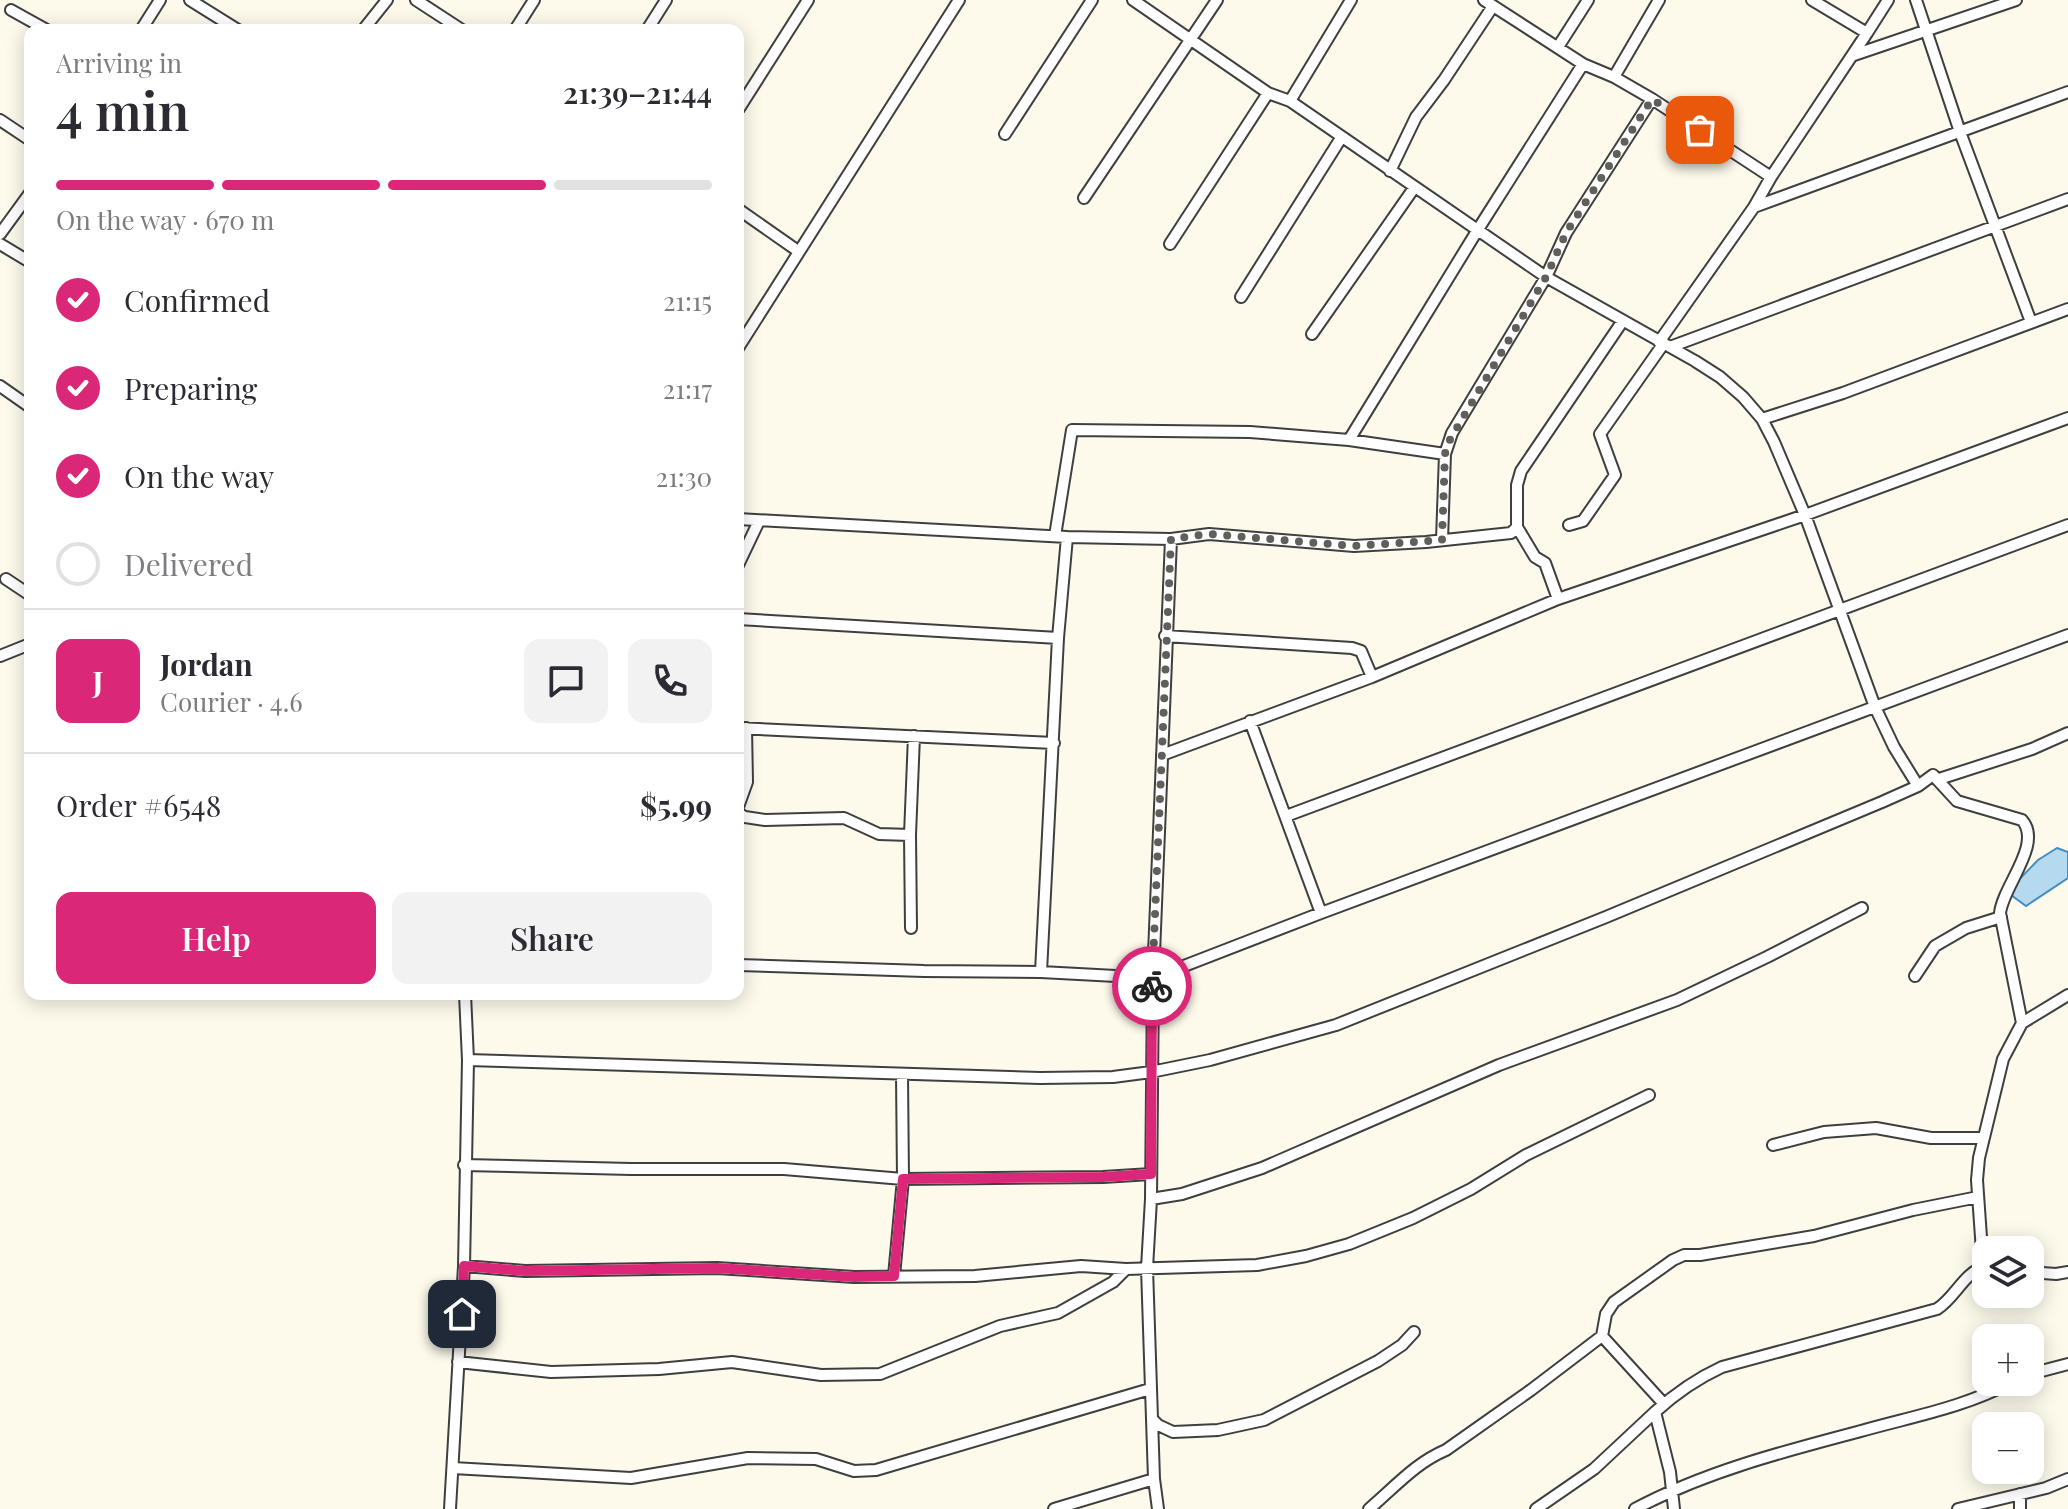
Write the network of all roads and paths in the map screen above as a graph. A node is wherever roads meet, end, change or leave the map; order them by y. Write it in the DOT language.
graph roads {
  1 [pos="160,0"];
  2 [pos="190,0"];
  3 [pos="387,0"];
  4 [pos="416,0"];
  5 [pos="534,0"];
  6 [pos="666,0"];
  7 [pos="808,0"];
  8 [pos="959,0"];
  9 [pos="1092,0"];
  10 [pos="1133,0"];
  11 [pos="1217,0"];
  12 [pos="1351,0"];
  13 [pos="1588,0"];
  14 [pos="1659,0"];
  15 [pos="1812,0"];
  16 [pos="1888,0"];
  17 [pos="1916,0"];
  18 [pos="2016,0"];
  19 [pos="1489,3"];
  20 [pos="1828,4"];
  21 [pos="11,10"];
  22 [pos="36,24"];
  23 [pos="145,24"];
  24 [pos="228,24"];
  25 [pos="368,24"];
  26 [pos="453,24"];
  27 [pos="519,24"];
  28 [pos="651,24"];
  29 [pos="1927,31"];
  30 [pos="1867,33"];
  31 [pos="1190,41"];
  32 [pos="1558,47"];
  33 [pos="1854,55"];
  34 [pos="1583,64"];
  35 [pos="1614,77"];
  36 [pos="2068,92"];
  37 [pos="1268,93"];
  38 [pos="1652,99"];
  39 [pos="744,101"];
  40 [pos="1290,101"];
  41 [pos="0,120"];
  42 [pos="1960,132"];
  43 [pos="1005,134"];
  44 [pos="24,136"];
  45 [pos="1341,138"];
  46 [pos="1390,171"];
  47 [pos="1771,177"];
  48 [pos="1414,188"];
  49 [pos="1084,198"];
  50 [pos="2068,199"];
  51 [pos="24,201"];
  52 [pos="1754,207"];
  53 [pos="744,213"];
  54 [pos="1994,226"];
  55 [pos="1477,231"];
  56 [pos="0,234"];
  57 [pos="0,244"];
  58 [pos="1170,244"];
  59 [pos="798,251"];
  60 [pos="24,258"];
  61 [pos="1546,277"];
  62 [pos="1241,297"];
  63 [pos="2068,309"];
  64 [pos="1622,322"];
  65 [pos="2031,322"];
  66 [pos="1312,334"];
  67 [pos="744,338"];
  68 [pos="1664,344"];
  69 [pos="0,386"];
  70 [pos="24,403"];
  71 [pos="2068,418"];
  72 [pos="1762,419"];
  73 [pos="1349,440"];
  74 [pos="1445,454"];
  75 [pos="1805,515"];
  76 [pos="744,520"];
  77 [pos="759,521"];
  78 [pos="1569,525"];
  79 [pos="2068,525"];
  80 [pos="1517,527"];
  81 [pos="1055,536"];
  82 [pos="1067,537"];
  83 [pos="1171,539"];
  84 [pos="1442,540"];
  85 [pos="744,552"];
  86 [pos="6,579"];
  87 [pos="24,591"];
  88 [pos="1558,599"];
  89 [pos="1841,611"];
  90 [pos="744,619"];
  91 [pos="2068,635"];
  92 [pos="1165,636"];
  93 [pos="1058,638"];
  94 [pos="6,649"];
  95 [pos="0,656"];
  96 [pos="1372,677"];
  97 [pos="1875,707"];
  98 [pos="1250,721"];
  99 [pos="744,728"];
  100 [pos="2068,733"];
  101 [pos="914,736"];
  102 [pos="1054,743"];
  103 [pos="744,750"];
  104 [pos="1162,755"];
  105 [pos="1939,779"];
  106 [pos="1918,786"];
  107 [pos="744,791"];
  108 [pos="744,816"];
  109 [pos="1286,816"];
  110 [pos="910,835"];
  111 [pos="1862,908"];
  112 [pos="1321,913"];
  113 [pos="2001,917"];
  114 [pos="911,928"];
  115 [pos="744,965"];
  116 [pos="1041,972"];
  117 [pos="1915,976"];
  118 [pos="1153,978"];
  119 [pos="2068,995"];
  120 [pos="465,1000"];
  121 [pos="2022,1023"];
  122 [pos="468,1060"];
  123 [pos="1151,1072"];
  124 [pos="902,1075"];
  125 [pos="1649,1095"];
  126 [pos="1983,1138"];
  127 [pos="1773,1145"];
  128 [pos="464,1165"];
  129 [pos="1151,1174"];
  130 [pos="903,1179"];
  131 [pos="1978,1197"];
  132 [pos="1151,1199"];
  133 [pos="1981,1236"];
  134 [pos="464,1266"];
  135 [pos="1147,1268"];
  136 [pos="1126,1269"];
  137 [pos="1972,1272"];
  138 [pos="2068,1272"];
  139 [pos="2044,1273"];
  140 [pos="894,1276"];
  141 [pos="1414,1332"];
  142 [pos="1602,1336"];
  143 [pos="458,1362"];
  144 [pos="2068,1364"];
  145 [pos="2044,1370"];
  146 [pos="1150,1389"];
  147 [pos="1980,1396"];
  148 [pos="1664,1404"];
  149 [pos="1655,1412"];
  150 [pos="1152,1419"];
  151 [pos="453,1468"];
  152 [pos="1154,1479"];
  153 [pos="2068,1479"];
  154 [pos="1673,1491"];
  155 [pos="2020,1494"];
  156 [pos="450,1509"];
  157 [pos="1054,1509"];
  158 [pos="1158,1509"];
  159 [pos="1369,1509"];
  160 [pos="1536,1509"];
  161 [pos="1635,1509"];
  162 [pos="1674,1509"];
  163 [pos="1958,1509"];
  164 [pos="2020,1509"];
  1 -- 23 [label="street"];
  2 -- 24 [label="street"];
  3 -- 25 [label="street"];
  4 -- 26 [label="street"];
  5 -- 27 [label="street"];
  6 -- 28 [label="street"];
  7 -- 39 [label="street"];
  8 -- 59 [label="street"];
  9 -- 43 [label="street"];
  10 -- 31 [label="street"];
  11 -- 31 [label="street"];
  12 -- 40 [label="street"];
  13 -- 32 [label="street"];
  14 -- 35 [label="street"];
  15 -- 20 [label="street"];
  16 -- 30 [label="street"];
  17 -- 29 [label="street"];
  18 -- 29 [label="street"];
  19 -- 32 [label="street"];
  19 -- 46 [label="street"];
  20 -- 30 [label="street"];
  21 -- 22 [label="street"];
  29 -- 33 [label="street"];
  29 -- 42 [label="street"];
  30 -- 33 [label="street"];
  31 -- 37 [label="street"];
  31 -- 49 [label="street"];
  32 -- 34 [label="street"];
  33 -- 47 [label="street"];
  34 -- 35 [label="street"];
  34 -- 55 [label="street"];
  35 -- 38 [label="street"];
  36 -- 42 [label="street"];
  37 -- 40 [label="street"];
  37 -- 58 [label="street"];
  38 -- 47 [label="street"];
  38 -- 61 [label="street"];
  40 -- 45 [label="street"];
  41 -- 44 [label="street"];
  42 -- 52 [label="street"];
  42 -- 54 [label="street"];
  45 -- 46 [label="street"];
  45 -- 62 [label="street"];
  46 -- 48 [label="street"];
  47 -- 52 [label="street"];
  48 -- 55 [label="street"];
  48 -- 66 [label="street"];
  50 -- 54 [label="street"];
  51 -- 56 [label="street"];
  52 -- 68 [label="street"];
  53 -- 59 [label="street"];
  54 -- 65 [label="street"];
  54 -- 68 [label="street"];
  55 -- 61 [label="street"];
  55 -- 73 [label="street"];
  57 -- 60 [label="street"];
  59 -- 67 [label="street"];
  61 -- 64 [label="street"];
  61 -- 74 [label="street"];
  63 -- 65 [label="street"];
  64 -- 68 [label="street"];
  64 -- 80 [label="street"];
  65 -- 72 [label="street"];
  68 -- 72 [label="street"];
  68 -- 78 [label="street"];
  69 -- 70 [label="street"];
  71 -- 75 [label="street"];
  72 -- 75 [label="street"];
  73 -- 74 [label="street"];
  73 -- 81 [label="street"];
  74 -- 84 [label="street"];
  75 -- 88 [label="street"];
  75 -- 89 [label="street"];
  76 -- 77 [label="street"];
  77 -- 81 [label="street"];
  77 -- 85 [label="street"];
  79 -- 89 [label="street"];
  80 -- 84 [label="street"];
  80 -- 88 [label="street"];
  81 -- 82 [label="street"];
  82 -- 83 [label="street"];
  82 -- 93 [label="street"];
  83 -- 84 [label="street"];
  83 -- 92 [label="street"];
  86 -- 87 [label="street"];
  88 -- 96 [label="street"];
  89 -- 97 [label="street"];
  89 -- 109 [label="street"];
  90 -- 93 [label="street"];
  91 -- 97 [label="street"];
  92 -- 96 [label="street"];
  92 -- 104 [label="street"];
  93 -- 102 [label="street"];
  94 -- 95 [label="street"];
  96 -- 98 [label="street"];
  97 -- 106 [label="street"];
  97 -- 112 [label="street"];
  98 -- 104 [label="street"];
  98 -- 109 [label="street"];
  99 -- 101 [label="street"];
  100 -- 105 [label="street"];
  101 -- 102 [label="street"];
  101 -- 110 [label="street"];
  102 -- 116 [label="street"];
  103 -- 107 [label="street"];
  104 -- 118 [label="street"];
  105 -- 106 [label="street"];
  105 -- 113 [label="street"];
  106 -- 123 [label="street"];
  108 -- 110 [label="street"];
  109 -- 112 [label="street"];
  110 -- 114 [label="street"];
  111 -- 132 [label="street"];
  112 -- 118 [label="street"];
  113 -- 117 [label="street"];
  113 -- 121 [label="street"];
  115 -- 116 [label="street"];
  116 -- 118 [label="street"];
  118 -- 123 [label="street"];
  119 -- 121 [label="street"];
  120 -- 122 [label="street"];
  121 -- 126 [label="street"];
  122 -- 124 [label="street"];
  122 -- 128 [label="street"];
  123 -- 124 [label="street"];
  123 -- 129 [label="street"];
  124 -- 130 [label="street"];
  125 -- 135 [label="street"];
  126 -- 127 [label="street"];
  126 -- 131 [label="street"];
  128 -- 130 [label="street"];
  128 -- 134 [label="street"];
  129 -- 130 [label="street"];
  129 -- 132 [label="street"];
  130 -- 140 [label="street"];
  131 -- 133 [label="street"];
  131 -- 142 [label="street"];
  132 -- 135 [label="street"];
  134 -- 140 [label="street"];
  134 -- 143 [label="street"];
  135 -- 136 [label="street"];
  135 -- 146 [label="street"];
  136 -- 140 [label="street"];
  136 -- 143 [label="street"];
  137 -- 148 [label="street"];
  138 -- 139 [label="street"];
  141 -- 150 [label="street"];
  142 -- 148 [label="street"];
  142 -- 159 [label="street"];
  143 -- 151 [label="street"];
  144 -- 145 [label="street"];
  146 -- 150 [label="street"];
  146 -- 151 [label="street"];
  147 -- 154 [label="street"];
  148 -- 149 [label="street"];
  149 -- 154 [label="street"];
  149 -- 160 [label="street"];
  150 -- 152 [label="street"];
  151 -- 156 [label="street"];
  152 -- 157 [label="street"];
  152 -- 158 [label="street"];
  153 -- 155 [label="street"];
  154 -- 161 [label="street"];
  154 -- 162 [label="street"];
  155 -- 163 [label="street"];
  155 -- 164 [label="street"];
}
